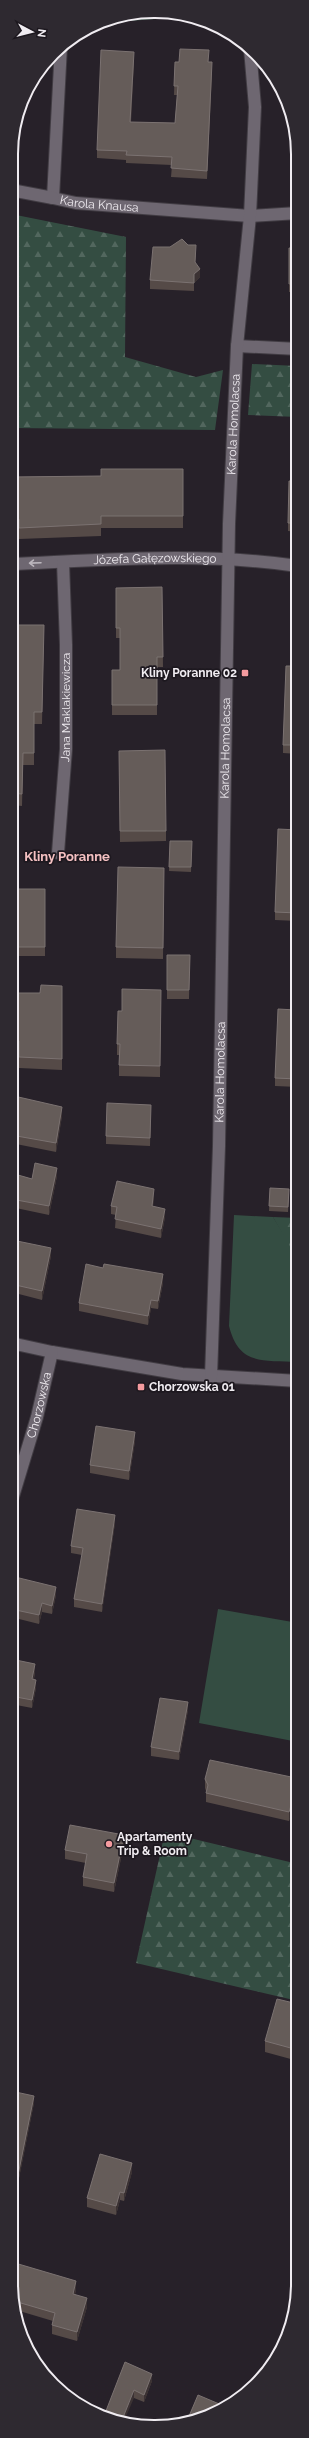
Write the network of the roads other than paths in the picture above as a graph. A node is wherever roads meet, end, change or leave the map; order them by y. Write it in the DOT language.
graph roads {
  1 [pos="60,56"];
  2 [pos="251,58"];
  3 [pos="18,191"];
  4 [pos="53,198"];
  5 [pos="291,214"];
  6 [pos="250,216"];
  7 [pos="237,346"];
  8 [pos="291,349"];
  9 [pos="228,560"];
  10 [pos="63,562"];
  11 [pos="18,564"];
  12 [pos="291,565"];
  13 [pos="58,853"];
  14 [pos="18,1345"];
  15 [pos="52,1352"];
  16 [pos="211,1377"];
  17 [pos="291,1381"];
  18 [pos="18,1480"];
  1 -- 4 [label="street, Karola Knausa"];
  2 -- 6 [label="street, Karola Homolacsa"];
  3 -- 4 [label="street"];
  4 -- 6 [label="street, Karola Knausa"];
  5 -- 6 [label="street, Karola Knausa"];
  6 -- 7 [label="street, Karola Homolacsa"];
  7 -- 8 [label="street"];
  7 -- 9 [label="street, Karola Homolacsa"];
  9 -- 10 [label="street, Józefa Gałęzowskiego"];
  9 -- 12 [label="street, Józefa Gałęzowskiego"];
  9 -- 16 [label="street, Karola Homolacsa"];
  10 -- 11 [label="street, Józefa Gałęzowskiego, one-way"];
  10 -- 13 [label="street, Jana Maklakiewicza"];
  14 -- 15 [label="street"];
  15 -- 16 [label="street"];
  15 -- 18 [label="street, Chorzowska"];
  16 -- 17 [label="street"];
}
